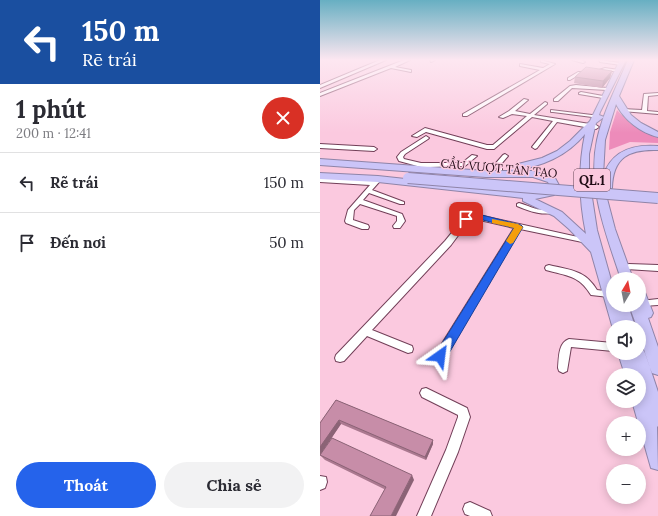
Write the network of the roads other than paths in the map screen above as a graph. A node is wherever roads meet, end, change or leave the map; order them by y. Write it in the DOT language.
graph roads {
  1 [pos="348,84"];
  2 [pos="518,84"];
  3 [pos="615,84"];
  4 [pos="619,84"];
  5 [pos="619,84"];
  6 [pos="627,84"];
  7 [pos="618,87"];
  8 [pos="607,90"];
  9 [pos="581,93"];
  10 [pos="658,94"];
  11 [pos="320,95"];
  12 [pos="603,98"];
  13 [pos="526,100"];
  14 [pos="556,100"];
  15 [pos="544,103"];
  16 [pos="625,110"];
  17 [pos="553,111"];
  18 [pos="511,112"];
  19 [pos="644,112"];
  20 [pos="658,113"];
  21 [pos="520,114"];
  22 [pos="465,115"];
  23 [pos="529,116"];
  24 [pos="502,117"];
  25 [pos="515,118"];
  26 [pos="595,120"];
  27 [pos="555,121"];
  28 [pos="658,130"];
  29 [pos="658,135"];
  30 [pos="415,136"];
  31 [pos="426,138"];
  32 [pos="644,143"];
  33 [pos="658,144"];
  34 [pos="320,146"];
  35 [pos="535,147"];
  36 [pos="658,148"];
  37 [pos="374,150"];
  38 [pos="623,153"];
  39 [pos="474,156"];
  40 [pos="505,156"];
  41 [pos="320,162"];
  42 [pos="320,166"];
  43 [pos="423,167"];
  44 [pos="504,169"];
  45 [pos="454,171"];
  46 [pos="599,171"];
  47 [pos="320,172"];
  48 [pos="320,176"];
  49 [pos="409,176"];
  50 [pos="320,180"];
  51 [pos="377,181"];
  52 [pos="369,191"];
  53 [pos="658,194"];
  54 [pos="658,198"];
  55 [pos="517,200"];
  56 [pos="359,201"];
  57 [pos="402,203"];
  58 [pos="397,226"];
  59 [pos="365,227"];
  60 [pos="518,227"];
  61 [pos="616,240"];
  62 [pos="587,241"];
  63 [pos="596,251"];
  64 [pos="548,268"];
  65 [pos="658,268"];
  66 [pos="611,272"];
  67 [pos="628,272"];
  68 [pos="634,272"];
  69 [pos="606,284"];
  70 [pos="606,294"];
  71 [pos="646,301"];
  72 [pos="658,302"];
  73 [pos="642,312"];
  74 [pos="644,312"];
  75 [pos="364,331"];
  76 [pos="658,344"];
  77 [pos="606,346"];
  78 [pos="408,349"];
  79 [pos="440,356"];
  80 [pos="340,358"];
  81 [pos="639,360"];
  82 [pos="563,368"];
  83 [pos="658,368"];
  84 [pos="426,393"];
  85 [pos="643,408"];
  86 [pos="658,418"];
  87 [pos="658,461"];
  88 [pos="470,510"];
  89 [pos="424,516"];
  90 [pos="485,516"];
  1 -- 11 [label="street"];
  2 -- 22 [label="street"];
  3 -- 7 [label="street"];
  4 -- 7 [label="highway, QL.1"];
  5 -- 7 [label="highway, QL.1"];
  6 -- 7 [label="highway, QL.1"];
  7 -- 8 [label="highway, QL.1"];
  7 -- 16 [label="highway"];
  7 -- 26 [label="highway, QL.1"];
  7 -- 46 [label="highway, QL.1"];
  8 -- 12 [label="highway, QL.1"];
  8 -- 14 [label="street"];
  9 -- 12 [label="street"];
  10 -- 19 [label="street"];
  12 -- 26 [label="highway, QL.1"];
  13 -- 18 [label="street"];
  15 -- 23 [label="street"];
  16 -- 19 [label="street"];
  16 -- 28 [label="highway"];
  16 -- 29 [label="highway"];
  17 -- 26 [label="street"];
  18 -- 21 [label="street"];
  18 -- 24 [label="street"];
  19 -- 20 [label="street"];
  21 -- 23 [label="street"];
  21 -- 25 [label="street"];
  23 -- 27 [label="street"];
  23 -- 30 [label="street"];
  26 -- 27 [label="street"];
  26 -- 44 [label="highway"];
  26 -- 63 [label="highway, QL.1"];
  26 -- 66 [label="highway, QL.1"];
  27 -- 35 [label="street"];
  31 -- 43 [label="street"];
  32 -- 33 [label="highway"];
  32 -- 38 [label="highway"];
  32 -- 46 [label="highway"];
  34 -- 37 [label="street"];
  36 -- 38 [label="highway, QL.1"];
  38 -- 61 [label="highway, QL.1"];
  39 -- 43 [label="street"];
  40 -- 44 [label="street"];
  41 -- 43 [label="highway"];
  42 -- 49 [label="highway"];
  43 -- 45 [label="highway"];
  44 -- 45 [label="highway"];
  45 -- 55 [label="highway"];
  46 -- 61 [label="highway, QL.1"];
  47 -- 49 [label="highway"];
  48 -- 51 [label="highway"];
  49 -- 53 [label="highway, CẦU VƯỢT TÂN TẠO"];
  49 -- 54 [label="highway, bridge"];
  50 -- 51 [label="street"];
  51 -- 52 [label="street"];
  51 -- 55 [label="highway"];
  52 -- 56 [label="street"];
  52 -- 57 [label="street"];
  55 -- 62 [label="highway"];
  56 -- 58 [label="street"];
  56 -- 59 [label="street"];
  60 -- 62 [label="street"];
  60 -- 75 [label="street"];
  60 -- 79 [label="street"];
  61 -- 67 [label="highway, QL.1"];
  62 -- 63 [label="highway"];
  63 -- 69 [label="highway, QL.1"];
  64 -- 70 [label="street"];
  65 -- 68 [label="street"];
  71 -- 72 [label="street"];
  73 -- 83 [label="highway"];
  74 -- 76 [label="highway"];
  75 -- 78 [label="street"];
  75 -- 80 [label="street"];
  77 -- 82 [label="street"];
  81 -- 86 [label="highway"];
  84 -- 89 [label="street"];
  85 -- 87 [label="highway"];
  88 -- 90 [label="street"];
}
